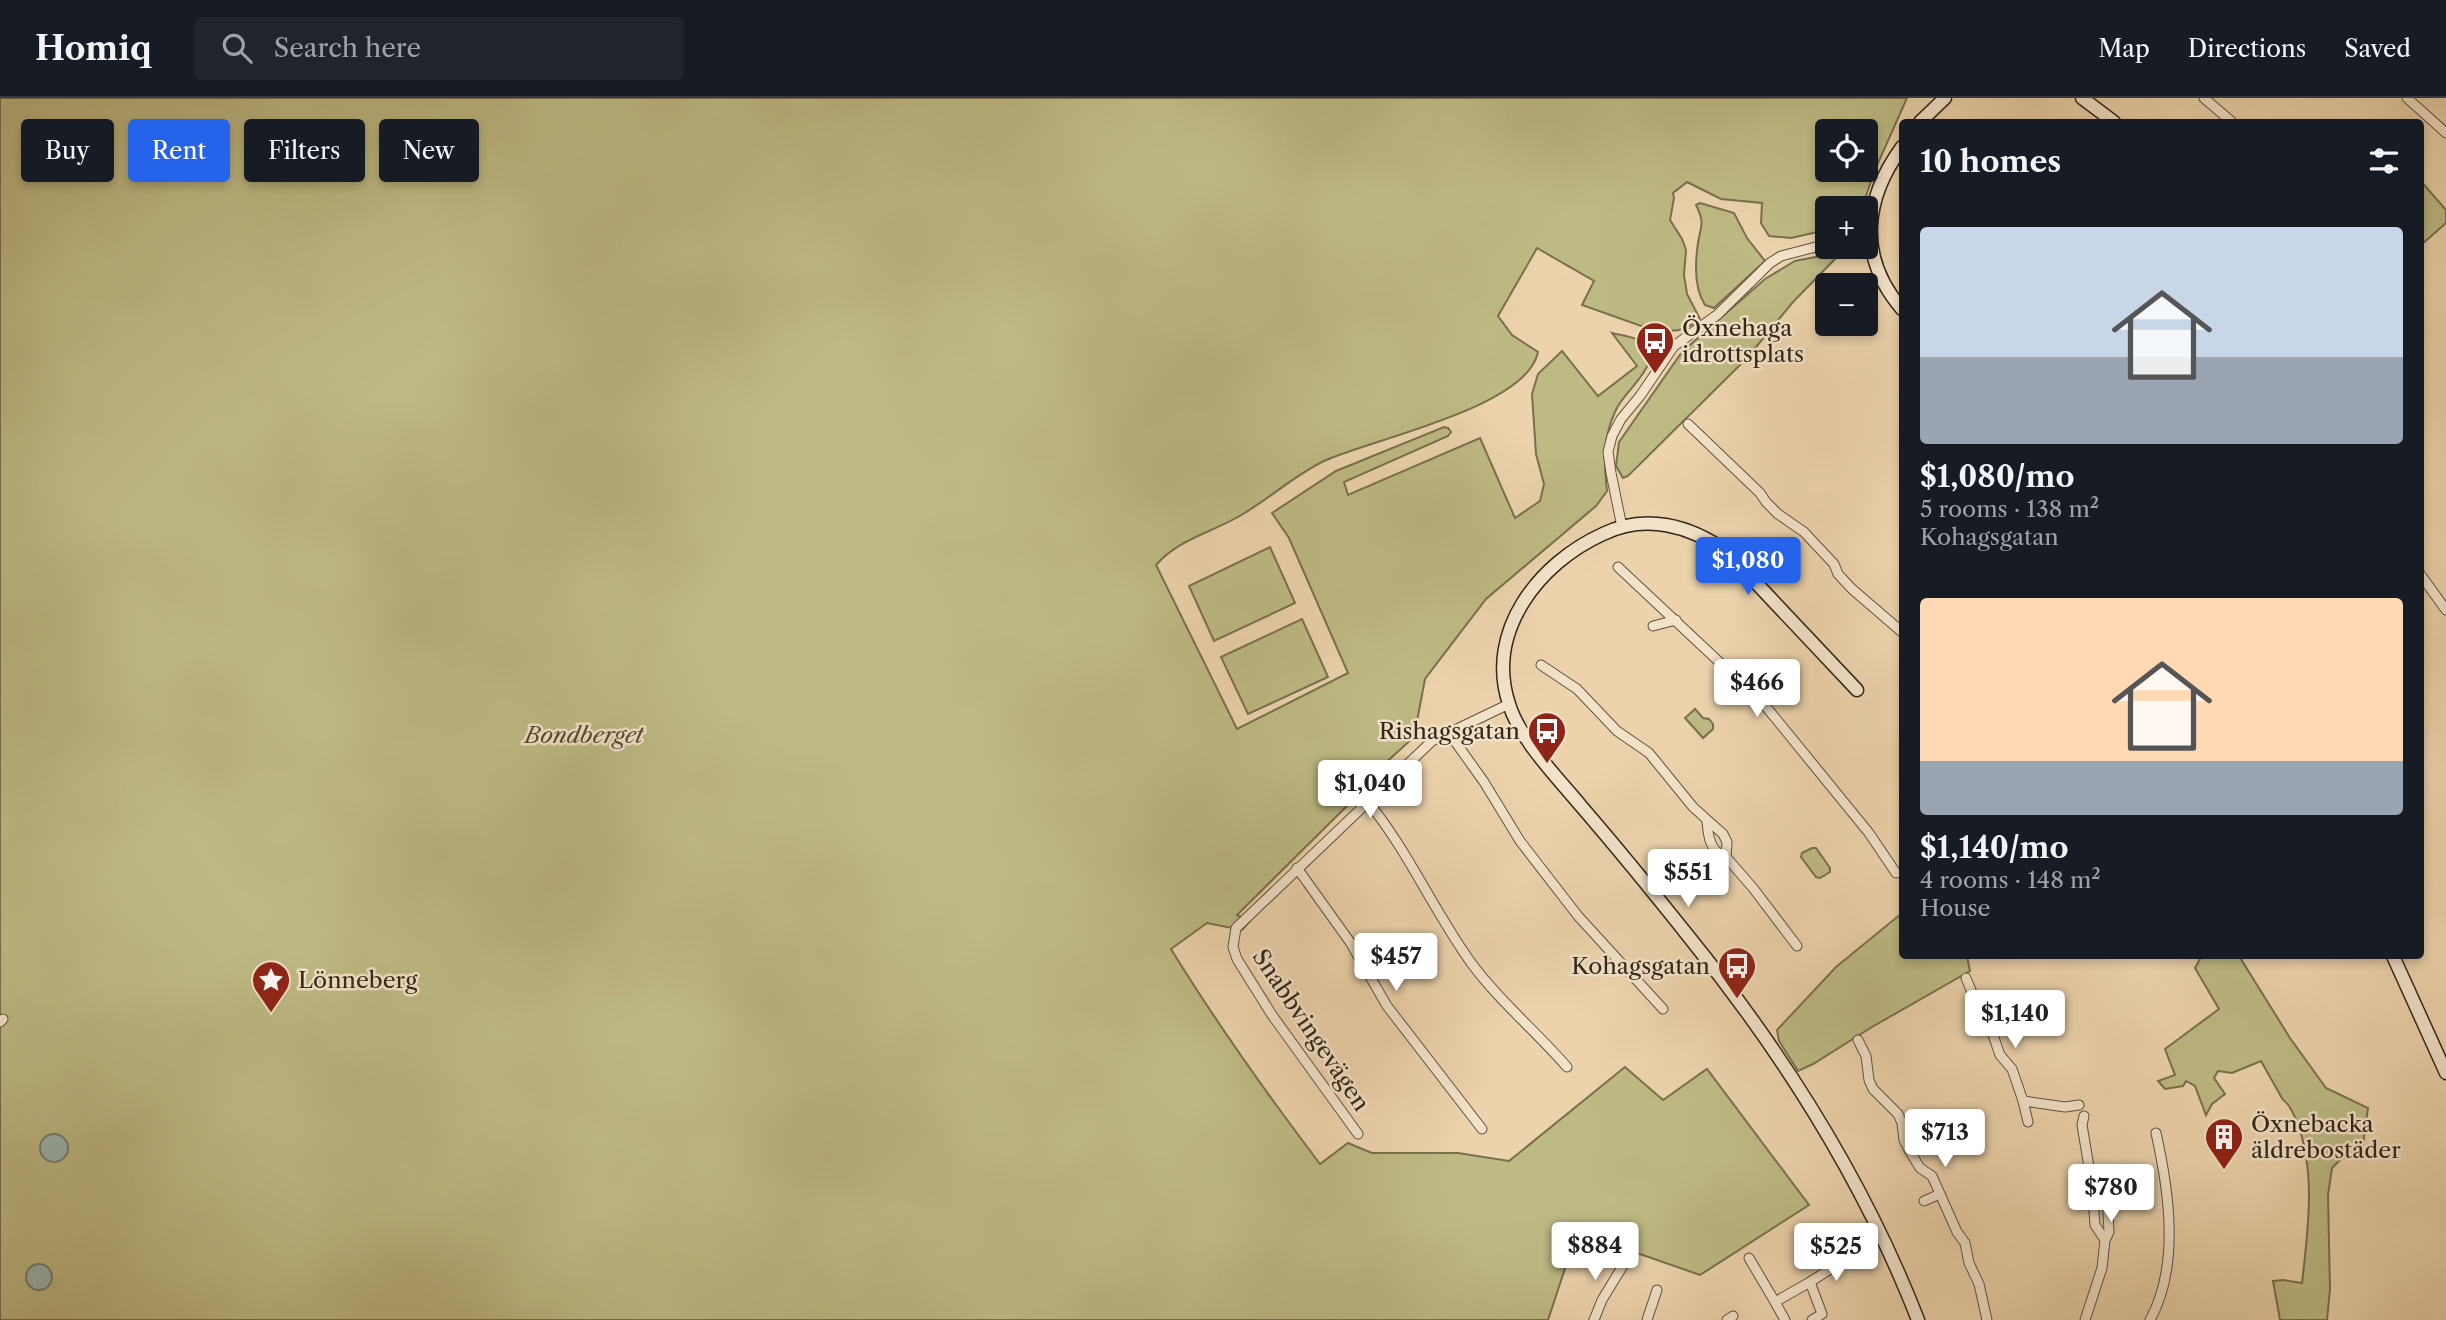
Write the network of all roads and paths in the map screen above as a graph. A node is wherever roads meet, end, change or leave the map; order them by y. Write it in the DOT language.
graph roads {
  1 [pos="1945,98"];
  2 [pos="2082,98"];
  3 [pos="2204,98"];
  4 [pos="2407,98"];
  5 [pos="1923,119"];
  6 [pos="2110,119"];
  7 [pos="2228,119"];
  8 [pos="2446,133"];
  9 [pos="1899,152"];
  10 [pos="1875,196"];
  11 [pos="1815,247"];
  12 [pos="1874,259"];
  13 [pos="1899,305"];
  14 [pos="1689,424"];
  15 [pos="1622,527"];
  16 [pos="1618,566"];
  17 [pos="2424,580"];
  18 [pos="2446,610"];
  19 [pos="1676,620"];
  20 [pos="1653,626"];
  21 [pos="1899,629"];
  22 [pos="1541,665"];
  23 [pos="1857,690"];
  24 [pos="1508,704"];
  25 [pos="1449,733"];
  26 [pos="1368,802"];
  27 [pos="1707,821"];
  28 [pos="1726,857"];
  29 [pos="1297,868"];
  30 [pos="1896,873"];
  31 [pos="1797,946"];
  32 [pos="2394,959"];
  33 [pos="1966,978"];
  34 [pos="1663,1009"];
  35 [pos="1858,1040"];
  36 [pos="1567,1067"];
  37 [pos="2445,1068"];
  38 [pos="2023,1101"];
  39 [pos="2079,1105"];
  40 [pos="2084,1116"];
  41 [pos="2028,1122"];
  42 [pos="1482,1129"];
  43 [pos="2156,1133"];
  44 [pos="1358,1134"];
  45 [pos="2106,1177"];
  46 [pos="1940,1194"];
  47 [pos="1924,1201"];
  48 [pos="2105,1240"];
  49 [pos="1749,1258"];
  50 [pos="1627,1259"];
  51 [pos="1846,1259"];
  52 [pos="1810,1282"];
  53 [pos="1657,1290"];
  54 [pos="1775,1302"];
  55 [pos="1823,1317"];
  56 [pos="1594,1320"];
  57 [pos="1647,1320"];
  58 [pos="1785,1320"];
  59 [pos="1812,1320"];
  60 [pos="1918,1320"];
  61 [pos="1987,1320"];
  62 [pos="2085,1320"];
  63 [pos="2150,1320"];
  1 -- 5 [label="street"];
  2 -- 6 [label="street"];
  3 -- 7 [label="street"];
  4 -- 8 [label="street"];
  9 -- 10 [label="street"];
  11 -- 15 [label="street"];
  12 -- 13 [label="street"];
  14 -- 21 [label="street"];
  15 -- 23 [label="street"];
  15 -- 24 [label="street"];
  16 -- 19 [label="street"];
  17 -- 18 [label="street"];
  19 -- 20 [label="street"];
  19 -- 30 [label="street"];
  22 -- 27 [label="street"];
  24 -- 25 [label="street"];
  24 -- 60 [label="street"];
  25 -- 26 [label="street"];
  25 -- 34 [label="street"];
  26 -- 29 [label="street"];
  26 -- 36 [label="street"];
  27 -- 28 [label="street"];
  27 -- 28 [label="street"];
  28 -- 31 [label="street"];
  29 -- 42 [label="street"];
  29 -- 44 [label="street, Snabbvingevägen"];
  32 -- 37 [label="street"];
  33 -- 38 [label="street"];
  35 -- 46 [label="street"];
  38 -- 39 [label="street"];
  38 -- 41 [label="street"];
  40 -- 48 [label="street"];
  43 -- 63 [label="street"];
  45 -- 48 [label="street"];
  46 -- 47 [label="street"];
  46 -- 61 [label="street"];
  48 -- 62 [label="street"];
  49 -- 54 [label="street"];
  50 -- 56 [label="street"];
  51 -- 52 [label="street"];
  52 -- 54 [label="street"];
  52 -- 55 [label="street"];
  53 -- 57 [label="street"];
  54 -- 58 [label="street"];
  55 -- 59 [label="street"];
}
